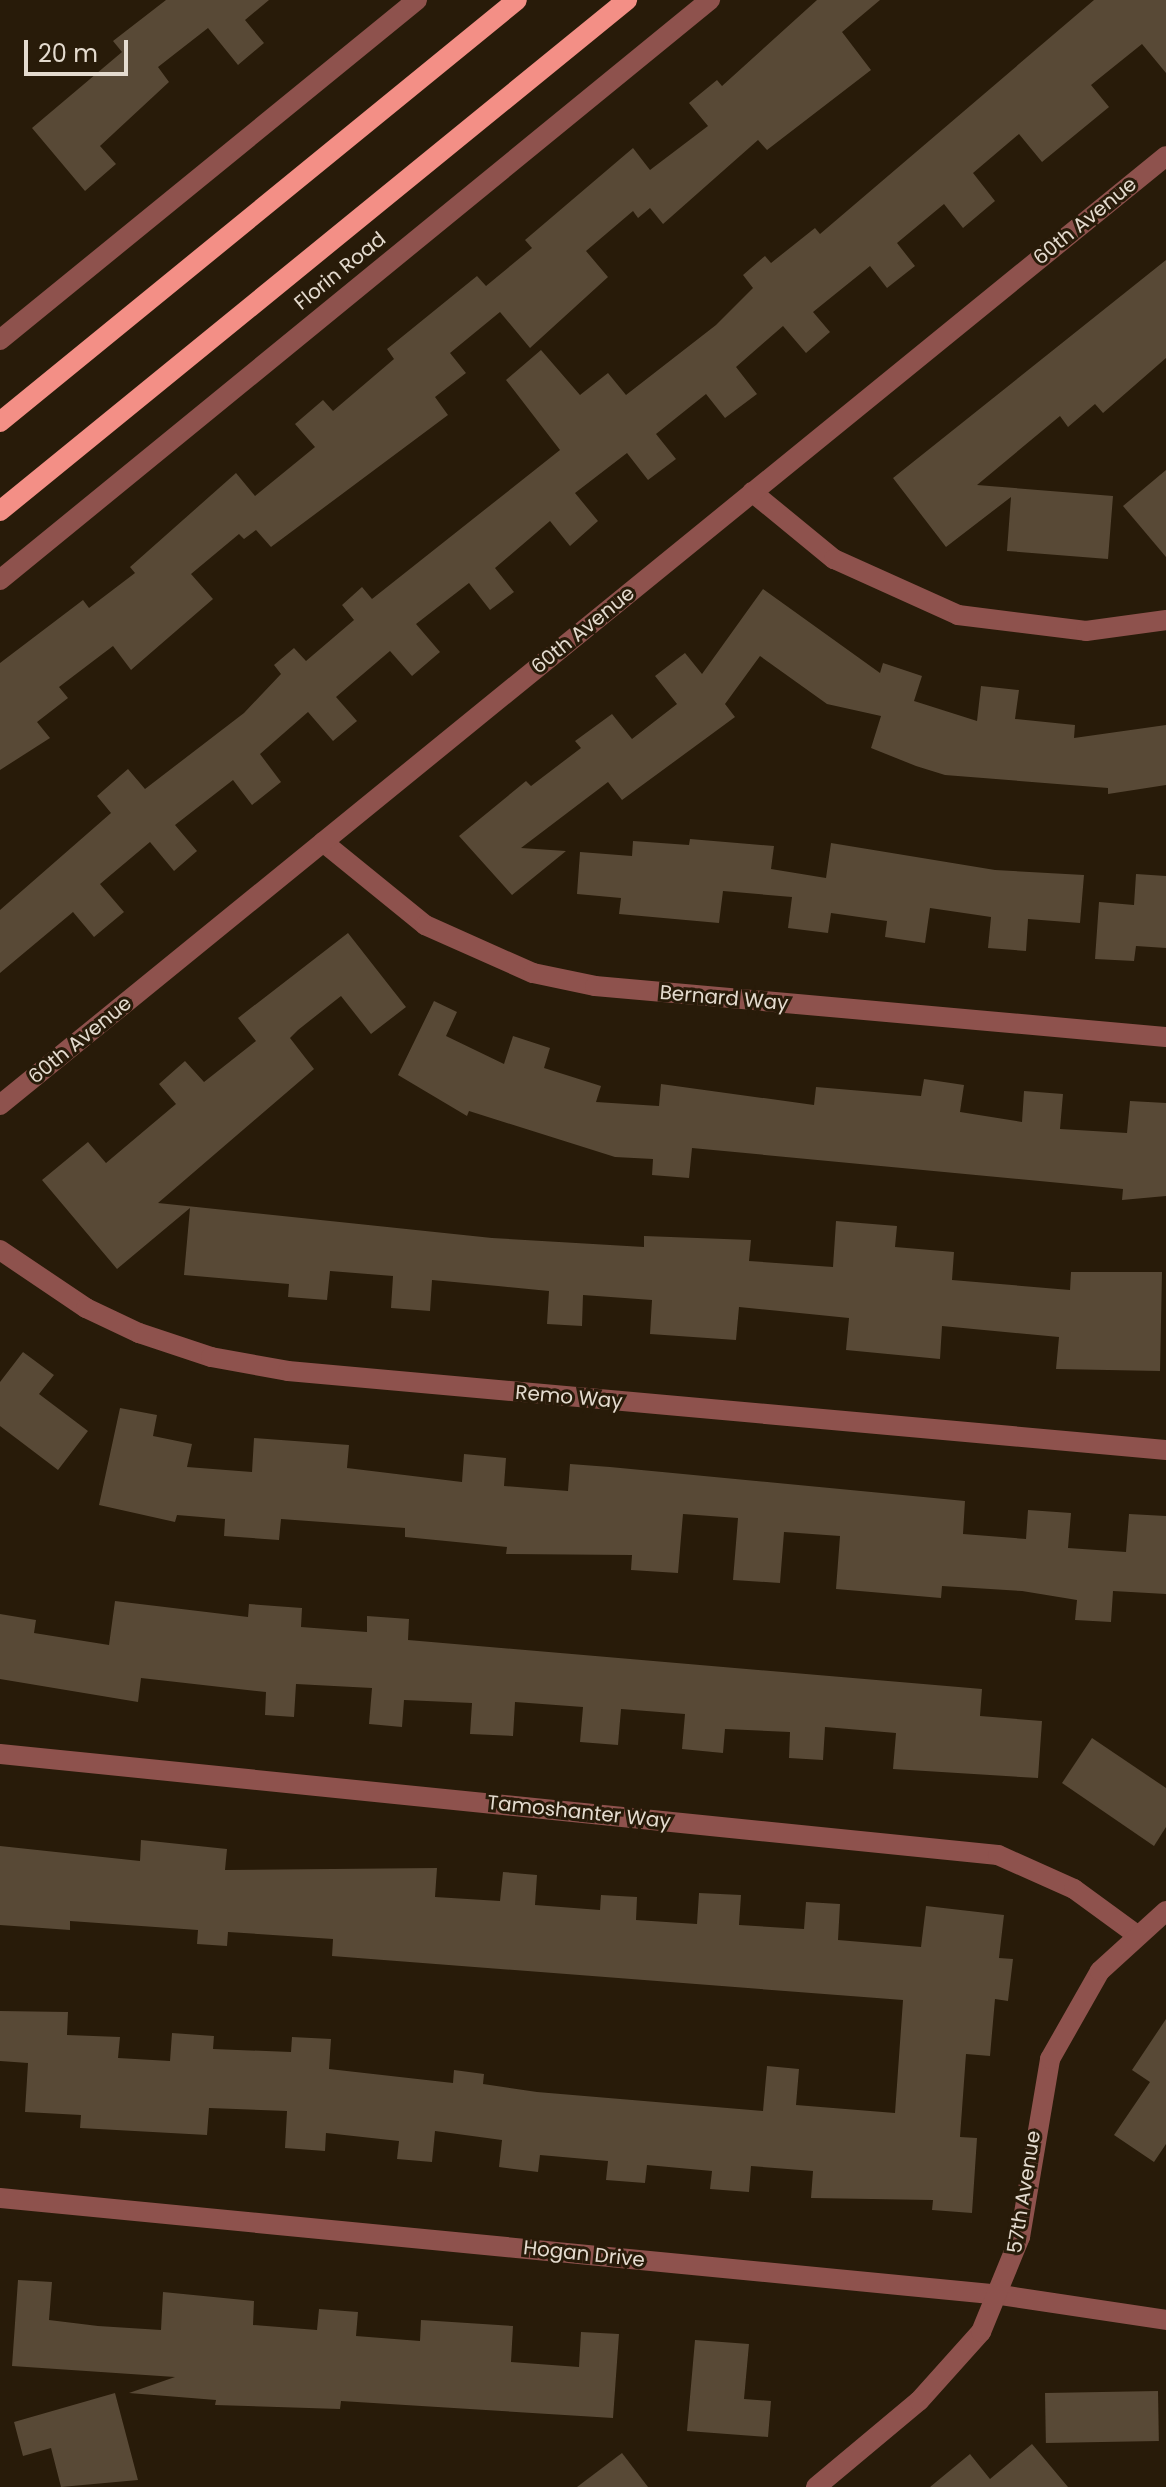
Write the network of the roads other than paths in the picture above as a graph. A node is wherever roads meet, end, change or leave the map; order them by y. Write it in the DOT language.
graph roads {
  1 [pos="417,0"];
  2 [pos="517,0"];
  3 [pos="627,0"];
  4 [pos="710,0"];
  5 [pos="1166,156"];
  6 [pos="0,340"];
  7 [pos="0,422"];
  8 [pos="752,492"];
  9 [pos="0,511"];
  10 [pos="0,580"];
  11 [pos="1166,620"];
  12 [pos="323,842"];
  13 [pos="1166,1037"];
  14 [pos="0,1105"];
  15 [pos="0,1250"];
  16 [pos="1166,1450"];
  17 [pos="0,1754"];
  18 [pos="1166,1911"];
  19 [pos="1137,1935"];
  20 [pos="0,2198"];
  21 [pos="1001,2295"];
  22 [pos="1166,2320"];
  23 [pos="816,2487"];
  1 -- 6 [label="street"];
  2 -- 7 [label="main road"];
  3 -- 9 [label="main road, Florin Road"];
  4 -- 10 [label="street, Florin Road"];
  5 -- 8 [label="street, 60th Avenue"];
  8 -- 11 [label="street"];
  8 -- 12 [label="street, 60th Avenue"];
  12 -- 13 [label="street, Bernard Way"];
  12 -- 14 [label="street, 60th Avenue"];
  15 -- 16 [label="street, Remo Way"];
  17 -- 19 [label="street, Tamoshanter Way"];
  18 -- 19 [label="street, 57th Avenue"];
  19 -- 21 [label="street, 57th Avenue"];
  20 -- 21 [label="street, Hogan Drive"];
  21 -- 22 [label="street, Hogan Drive"];
  21 -- 23 [label="street, 57th Avenue"];
}
